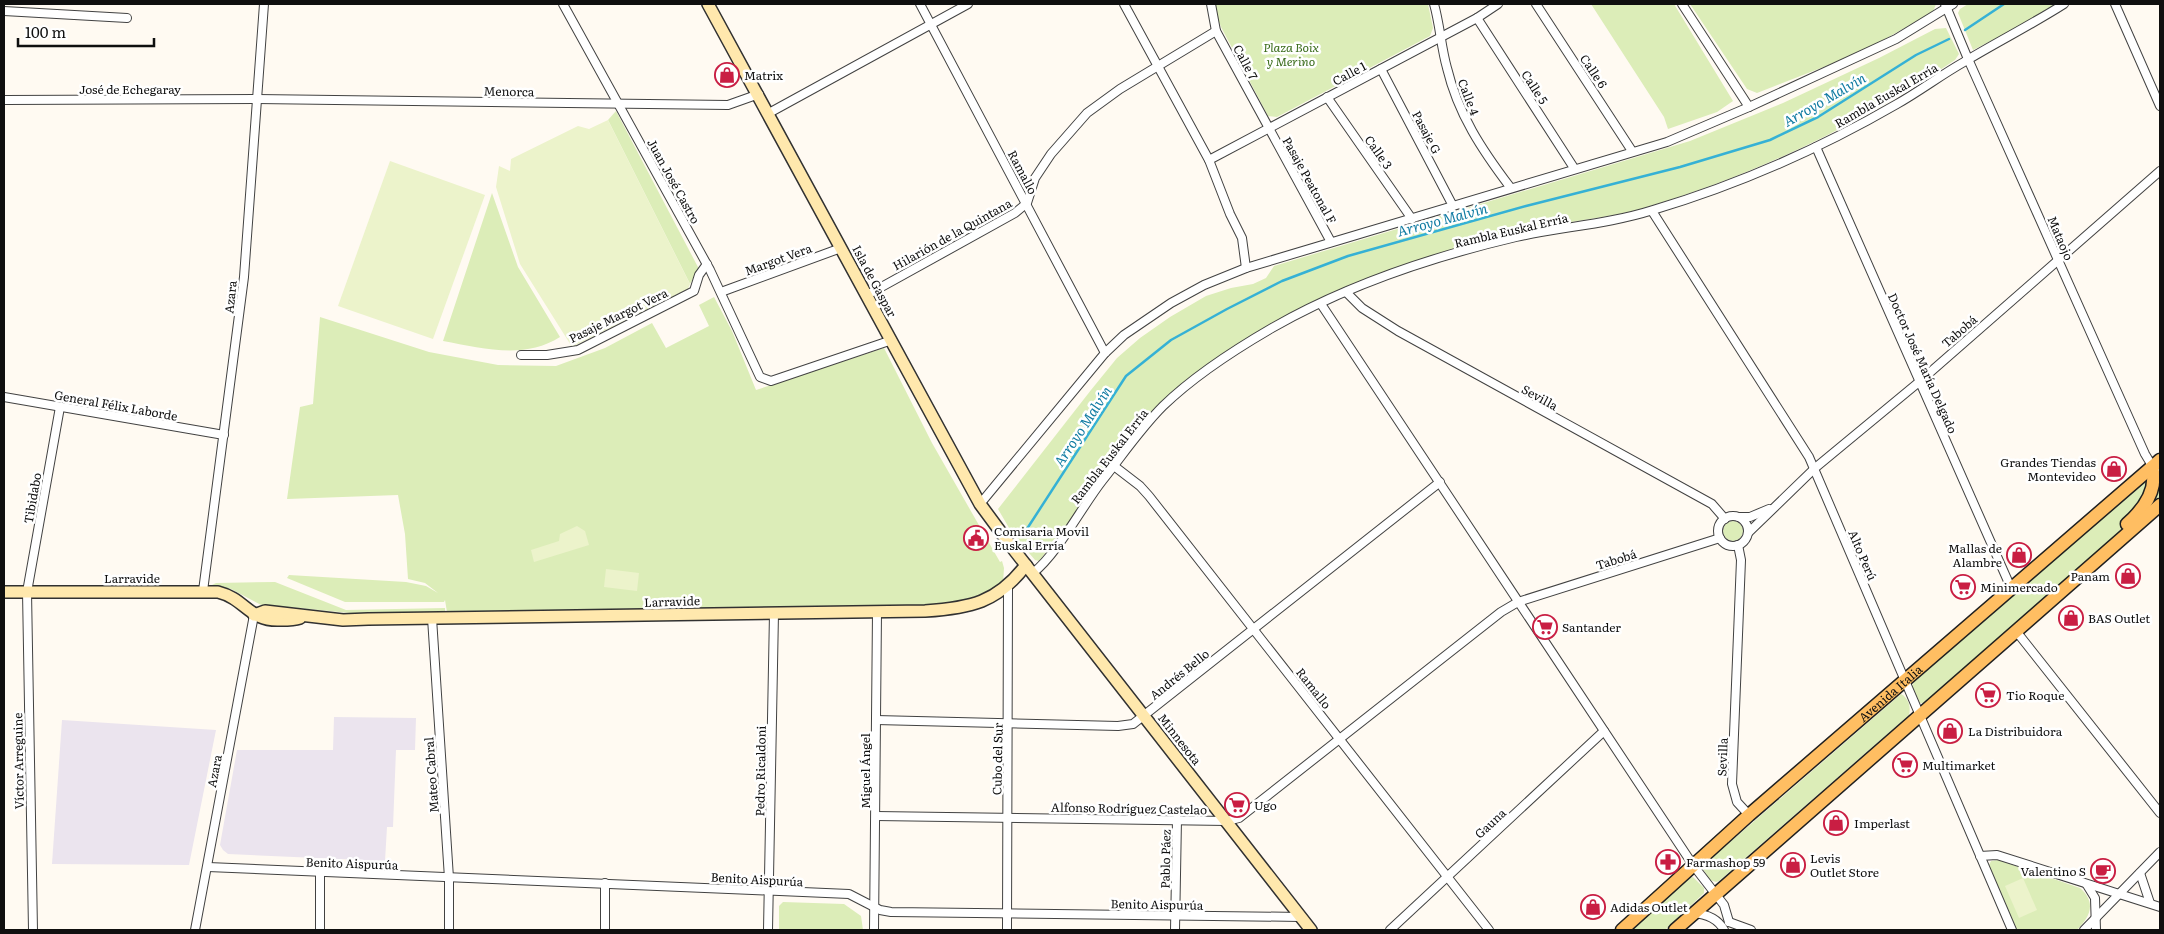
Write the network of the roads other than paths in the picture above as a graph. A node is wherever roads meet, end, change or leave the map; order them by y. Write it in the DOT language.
graph roads {
  1 [pos="264,4"];
  2 [pos="564,4"];
  3 [pos="708,4"];
  4 [pos="920,4"];
  5 [pos="968,4"];
  6 [pos="1124,4"];
  7 [pos="1211,4"];
  8 [pos="1434,4"];
  9 [pos="1498,4"];
  10 [pos="1536,4"];
  11 [pos="1682,4"];
  12 [pos="2064,4"];
  13 [pos="2114,4"];
  14 [pos="1948,5"];
  15 [pos="4,10"];
  16 [pos="127,18"];
  17 [pos="1477,18"];
  18 [pos="931,25"];
  19 [pos="1216,31"];
  20 [pos="1441,37"];
  21 [pos="1968,60"];
  22 [pos="1158,68"];
  23 [pos="1380,68"];
  24 [pos="758,94"];
  25 [pos="1327,97"];
  26 [pos="256,99"];
  27 [pos="4,100"];
  28 [pos="618,103"];
  29 [pos="2160,106"];
  30 [pos="1749,107"];
  31 [pos="769,113"];
  32 [pos="1269,128"];
  33 [pos="1816,147"];
  34 [pos="1632,151"];
  35 [pos="1210,160"];
  36 [pos="1574,168"];
  37 [pos="2160,171"];
  38 [pos="1510,187"];
  39 [pos="1027,203"];
  40 [pos="1453,206"];
  41 [pos="1652,211"];
  42 [pos="1412,219"];
  43 [pos="1331,242"];
  44 [pos="841,248"];
  45 [pos="2058,260"];
  46 [pos="707,264"];
  47 [pos="1246,268"];
  48 [pos="721,292"];
  49 [pos="1346,292"];
  50 [pos="866,295"];
  51 [pos="1321,304"];
  52 [pos="892,340"];
  53 [pos="1105,353"];
  54 [pos="521,355"];
  55 [pos="1919,382"];
  56 [pos="4,397"];
  57 [pos="60,407"];
  58 [pos="224,435"];
  59 [pos="2156,464"];
  60 [pos="1114,466"];
  61 [pos="1815,468"];
  62 [pos="2160,479"];
  63 [pos="1440,482"];
  64 [pos="980,504"];
  65 [pos="2160,505"];
  66 [pos="1773,507"];
  67 [pos="1739,517"];
  68 [pos="1724,519"];
  69 [pos="1748,533"];
  70 [pos="1720,538"];
  71 [pos="1738,545"];
  72 [pos="2089,567"];
  73 [pos="1030,570"];
  74 [pos="1008,588"];
  75 [pos="2011,588"];
  76 [pos="203,591"];
  77 [pos="4,592"];
  78 [pos="27,592"];
  79 [pos="1518,602"];
  80 [pos="877,612"];
  81 [pos="774,613"];
  82 [pos="254,615"];
  83 [pos="432,618"];
  84 [pos="1253,629"];
  85 [pos="2016,631"];
  86 [pos="1904,681"];
  87 [pos="1145,716"];
  88 [pos="1918,716"];
  89 [pos="876,720"];
  90 [pos="1009,723"];
  91 [pos="1604,732"];
  92 [pos="1340,741"];
  93 [pos="2160,812"];
  94 [pos="1749,815"];
  95 [pos="876,816"];
  96 [pos="1006,818"];
  97 [pos="1176,819"];
  98 [pos="1227,821"];
  99 [pos="2160,852"];
  100 [pos="1980,856"];
  101 [pos="1693,866"];
  102 [pos="208,868"];
  103 [pos="320,873"];
  104 [pos="2140,873"];
  105 [pos="1448,877"];
  106 [pos="449,878"];
  107 [pos="605,883"];
  108 [pos="2087,885"];
  109 [pos="769,890"];
  110 [pos="2121,892"];
  111 [pos="1716,893"];
  112 [pos="2150,903"];
  113 [pos="873,906"];
  114 [pos="2160,907"];
  115 [pos="1008,913"];
  116 [pos="1693,913"];
  117 [pos="1176,915"];
  118 [pos="1301,917"];
  119 [pos="2096,918"];
  120 [pos="1726,928"];
  121 [pos="33,930"];
  122 [pos="195,930"];
  123 [pos="320,930"];
  124 [pos="449,930"];
  125 [pos="605,930"];
  126 [pos="768,930"];
  127 [pos="874,930"];
  128 [pos="1007,930"];
  129 [pos="1175,930"];
  130 [pos="1311,930"];
  131 [pos="1390,930"];
  132 [pos="1489,930"];
  133 [pos="1622,930"];
  134 [pos="1675,930"];
  135 [pos="1751,930"];
  136 [pos="2012,930"];
  137 [pos="2084,930"];
  138 [pos="2096,930"];
  1 -- 26 [label="street, Azara"];
  2 -- 28 [label="street, Juan José Castro"];
  3 -- 24 [label="street, Isla de Gaspar"];
  4 -- 18 [label="street, Ramallo"];
  5 -- 18 [label="street"];
  6 -- 22 [label="street"];
  7 -- 19 [label="street, Calle 7"];
  8 -- 20 [label="street, Calle 4"];
  9 -- 17 [label="street, Calle 1"];
  10 -- 34 [label="street, Calle 6"];
  11 -- 30 [label="street"];
  12 -- 21 [label="street, Rambla Euskal Erría"];
  13 -- 29 [label="street"];
  14 -- 21 [label="street, Mataojo"];
  14 -- 30 [label="street"];
  15 -- 16 [label="street"];
  17 -- 20 [label="street, Calle 1"];
  17 -- 36 [label="street, Calle 5"];
  18 -- 31 [label="street"];
  18 -- 39 [label="street, Ramallo"];
  19 -- 22 [label="street, Hilarión de la Quintana"];
  19 -- 32 [label="street, Calle 7"];
  20 -- 23 [label="street, Calle 1"];
  20 -- 38 [label="street, Calle 4"];
  21 -- 33 [label="street, Rambla Euskal Erría"];
  21 -- 45 [label="street, Mataojo"];
  22 -- 35 [label="street"];
  22 -- 39 [label="street, Hilarión de la Quintana"];
  23 -- 25 [label="street, Calle 1"];
  23 -- 40 [label="street, Pasaje G"];
  24 -- 28 [label="street, Menorca"];
  24 -- 31 [label="street, Isla de Gaspar"];
  25 -- 32 [label="street, Calle 1"];
  25 -- 42 [label="street, Calle 3"];
  26 -- 27 [label="street, José de Echegaray"];
  26 -- 28 [label="street, Menorca"];
  26 -- 58 [label="street, Azara"];
  28 -- 46 [label="street, Juan José Castro"];
  30 -- 34 [label="street"];
  31 -- 44 [label="street, Isla de Gaspar"];
  32 -- 35 [label="street, Calle 1"];
  32 -- 43 [label="street, Pasaje Peatonal F"];
  33 -- 41 [label="street, Rambla Euskal Erría"];
  33 -- 55 [label="street, Doctor José María Delgado"];
  34 -- 36 [label="street"];
  35 -- 47 [label="street"];
  36 -- 38 [label="street"];
  37 -- 45 [label="street, Tabobá"];
  38 -- 40 [label="street"];
  39 -- 50 [label="street, Hilarión de la Quintana"];
  39 -- 53 [label="street, Ramallo"];
  40 -- 42 [label="street"];
  41 -- 49 [label="street, Rambla Euskal Erría"];
  41 -- 61 [label="street, Alto Perú"];
  42 -- 43 [label="street"];
  43 -- 47 [label="street"];
  44 -- 48 [label="street, Margot Vera"];
  44 -- 50 [label="street, Isla de Gaspar"];
  45 -- 55 [label="street, Tabobá"];
  45 -- 59 [label="street, Mataojo"];
  46 -- 48 [label="street, Juan José Castro"];
  46 -- 54 [label="street, Pasaje Margot Vera"];
  47 -- 53 [label="street"];
  48 -- 52 [label="street, Juan José Castro"];
  49 -- 51 [label="street, Rambla Euskal Erría"];
  49 -- 68 [label="street, Sevilla"];
  50 -- 52 [label="street, Isla de Gaspar"];
  51 -- 60 [label="street, Rambla Euskal Erría"];
  51 -- 63 [label="street"];
  52 -- 64 [label="street, Isla de Gaspar"];
  53 -- 64 [label="street"];
  55 -- 61 [label="street, Tabobá"];
  55 -- 75 [label="street, Doctor José María Delgado"];
  56 -- 57 [label="street, General Félix Laborde"];
  57 -- 58 [label="street, General Félix Laborde"];
  57 -- 78 [label="street, Tibidabo"];
  58 -- 76 [label="street, Azara"];
  59 -- 62 [label="street, Mataojo"];
  59 -- 72 [label="main road"];
  59 -- 75 [label="main road, Avenida Italia"];
  60 -- 73 [label="street, Rambla Euskal Erría"];
  60 -- 84 [label="street, Ramallo"];
  61 -- 66 [label="street, Tabobá"];
  61 -- 86 [label="street, Alto Perú"];
  63 -- 79 [label="street"];
  63 -- 84 [label="street, Andrés Bello"];
  64 -- 73 [label="street, Isla de Gaspar"];
  65 -- 72 [label="main road"];
  66 -- 67 [label="street, Tabobá"];
  66 -- 69 [label="street, Tabobá"];
  67 -- 68 [label="street, Tabobá"];
  67 -- 69 [label="street"];
  68 -- 70 [label="street"];
  69 -- 71 [label="street, Tabobá"];
  70 -- 71 [label="street"];
  70 -- 79 [label="street, Tabobá"];
  71 -- 94 [label="street, Sevilla"];
  72 -- 85 [label="main road"];
  73 -- 74 [label="street, Larravide"];
  73 -- 87 [label="street, Minnesota"];
  74 -- 80 [label="street, Larravide"];
  74 -- 90 [label="street, Cubo del Sur"];
  75 -- 86 [label="main road, Avenida Italia"];
  76 -- 78 [label="street, Larravide"];
  76 -- 82 [label="street, Larravide"];
  77 -- 78 [label="street, Larravide"];
  78 -- 121 [label="street, Víctor Arreguine"];
  79 -- 91 [label="street"];
  79 -- 92 [label="street, Alfonso Rodríguez Castelao"];
  80 -- 81 [label="street, Larravide"];
  80 -- 89 [label="street, Miguel Ángel"];
  81 -- 83 [label="street, Larravide"];
  81 -- 109 [label="street, Pedro Ricaldoni"];
  82 -- 83 [label="street, Larravide"];
  82 -- 102 [label="street, Azara"];
  83 -- 106 [label="street, Mateo Cabral"];
  84 -- 87 [label="street, Andrés Bello"];
  84 -- 92 [label="street, Ramallo"];
  85 -- 88 [label="main road"];
  85 -- 93 [label="street"];
  86 -- 88 [label="street, Alto Perú"];
  86 -- 94 [label="main road, Avenida Italia"];
  87 -- 90 [label="street, Andrés Bello"];
  87 -- 98 [label="street, Minnesota"];
  88 -- 100 [label="street, Alto Perú"];
  88 -- 111 [label="main road"];
  89 -- 90 [label="street, Andrés Bello"];
  89 -- 95 [label="street, Miguel Ángel"];
  90 -- 96 [label="street, Cubo del Sur"];
  91 -- 101 [label="street"];
  91 -- 105 [label="street, Gauna"];
  92 -- 98 [label="street, Alfonso Rodríguez Castelao"];
  92 -- 105 [label="street, Ramallo"];
  94 -- 101 [label="main road, Avenida Italia"];
  95 -- 96 [label="street, Alfonso Rodríguez Castelao"];
  95 -- 113 [label="street, Miguel Ángel"];
  96 -- 97 [label="street, Alfonso Rodríguez Castelao"];
  96 -- 115 [label="street, Cubo del Sur"];
  97 -- 98 [label="street, Alfonso Rodríguez Castelao"];
  97 -- 117 [label="street, Pablo Páez"];
  98 -- 118 [label="street, Minnesota"];
  99 -- 104 [label="street"];
  100 -- 108 [label="street"];
  100 -- 136 [label="street, Alto Perú"];
  101 -- 111 [label="street"];
  101 -- 133 [label="main road, Avenida Italia"];
  102 -- 103 [label="street, Benito Aispurúa"];
  102 -- 122 [label="street, Azara"];
  103 -- 106 [label="street, Benito Aispurúa"];
  103 -- 123 [label="street"];
  104 -- 110 [label="street"];
  104 -- 112 [label="street"];
  105 -- 131 [label="street, Gauna"];
  105 -- 132 [label="street, Ramallo"];
  106 -- 107 [label="street, Benito Aispurúa"];
  106 -- 124 [label="street, Mateo Cabral"];
  107 -- 109 [label="street, Benito Aispurúa"];
  107 -- 125 [label="street"];
  108 -- 110 [label="street"];
  108 -- 119 [label="street"];
  109 -- 113 [label="street, Benito Aispurúa"];
  109 -- 126 [label="street, Pedro Ricaldoni"];
  110 -- 112 [label="street"];
  110 -- 119 [label="street"];
  111 -- 116 [label="main road"];
  111 -- 120 [label="street"];
  112 -- 114 [label="street"];
  113 -- 115 [label="street, Benito Aispurúa"];
  113 -- 127 [label="street, Miguel Ángel"];
  115 -- 117 [label="street, Benito Aispurúa"];
  115 -- 128 [label="street, Cubo del Sur"];
  116 -- 120 [label="street"];
  116 -- 134 [label="main road"];
  117 -- 118 [label="street, Benito Aispurúa"];
  117 -- 129 [label="street, Pablo Páez"];
  118 -- 130 [label="street, Minnesota"];
  119 -- 137 [label="street"];
  119 -- 138 [label="street"];
  120 -- 135 [label="street"];
}
